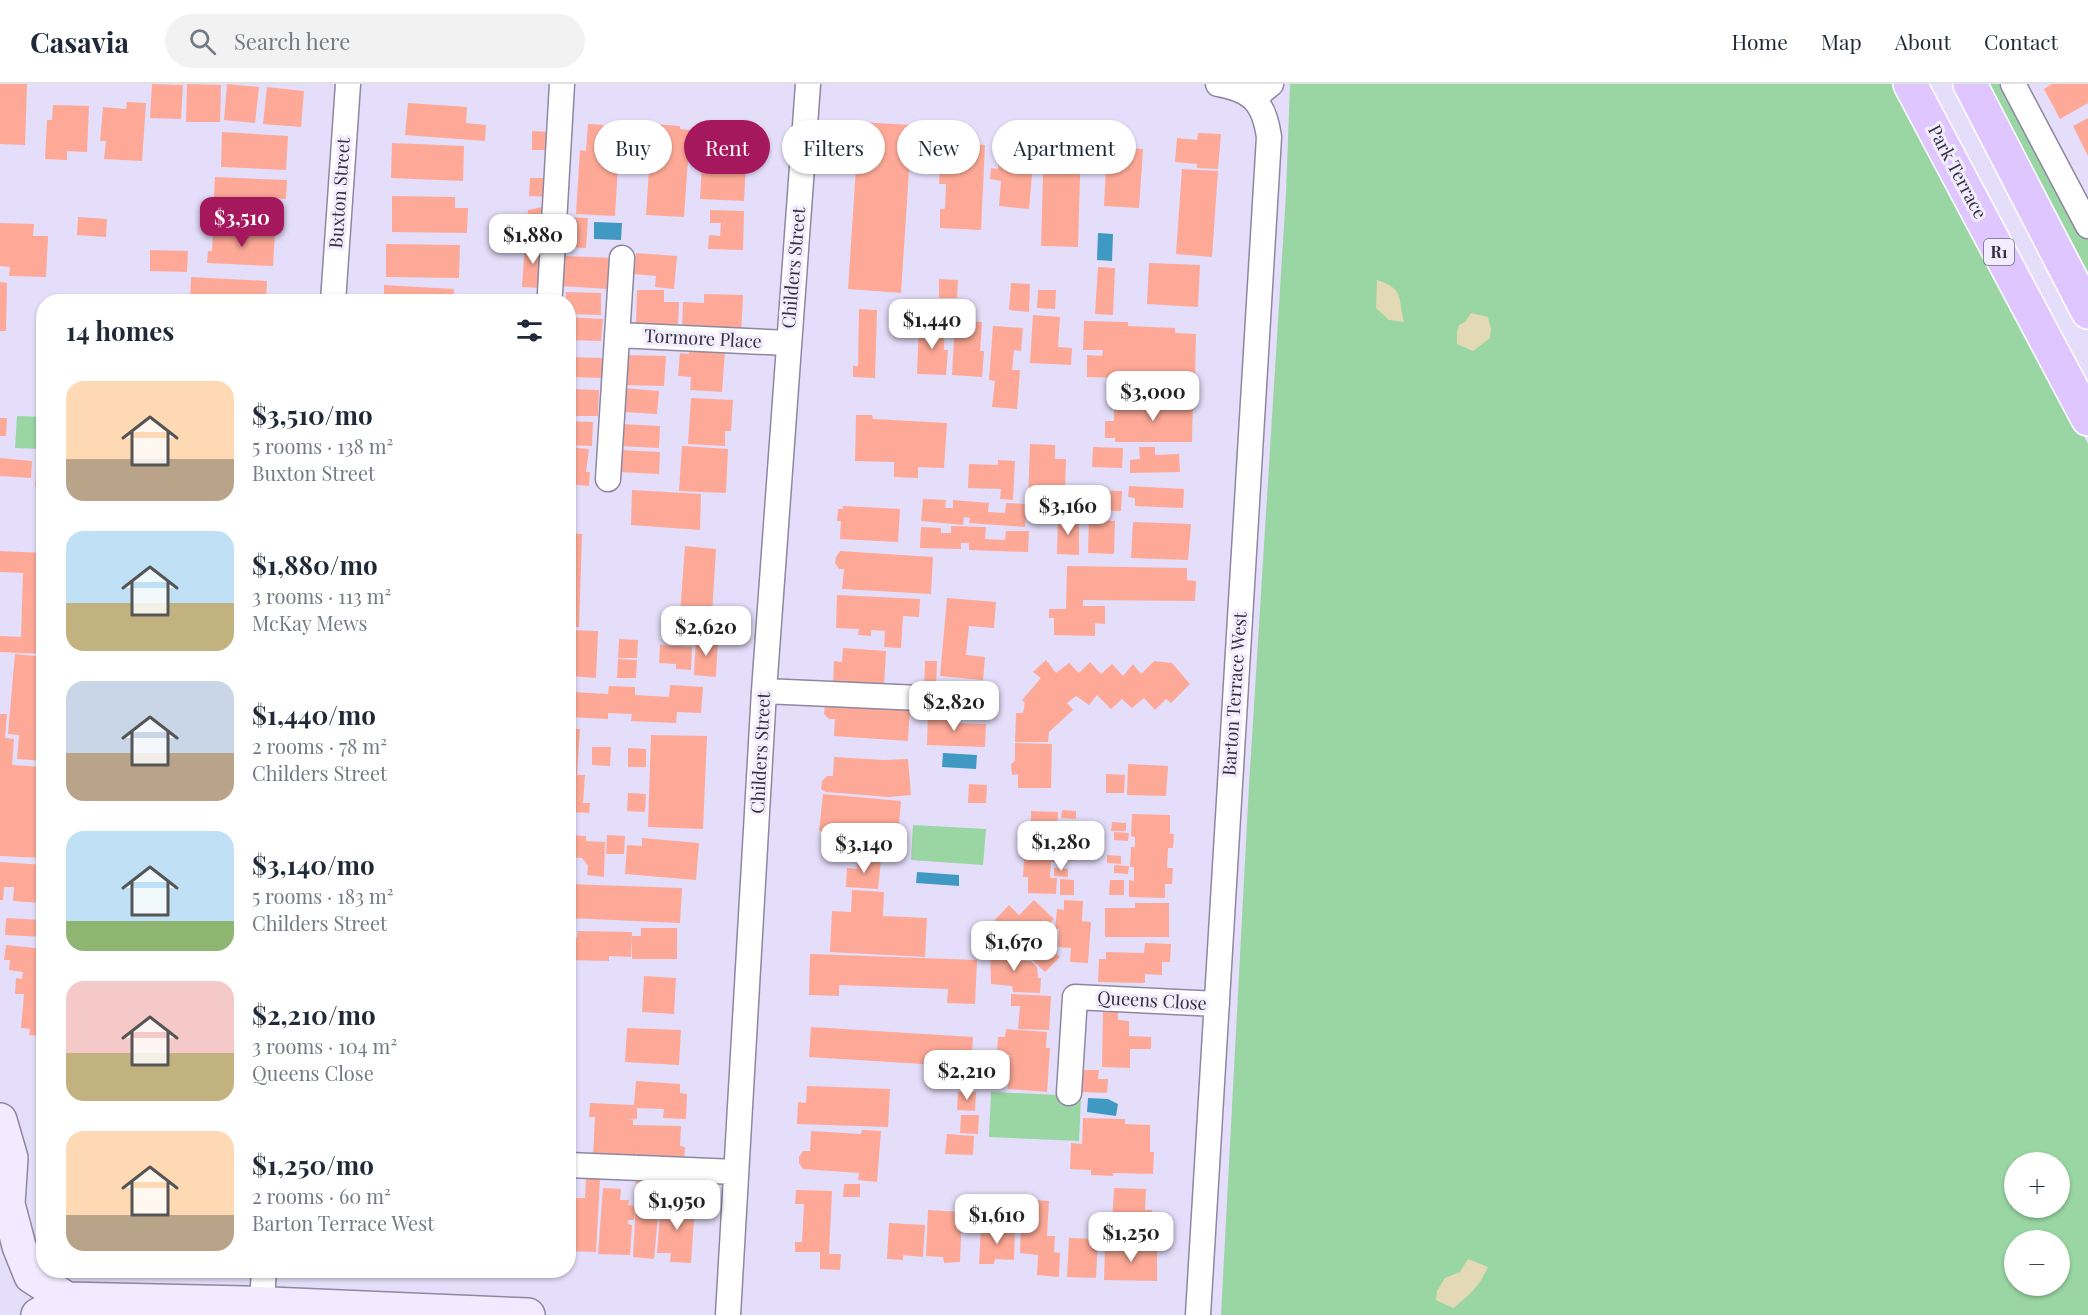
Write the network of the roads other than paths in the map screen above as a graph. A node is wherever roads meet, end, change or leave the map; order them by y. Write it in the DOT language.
graph roads {
  1 [pos="348,84"];
  2 [pos="562,84"];
  3 [pos="808,84"];
  4 [pos="1218,84"];
  5 [pos="1910,84"];
  6 [pos="1970,84"];
  7 [pos="2013,84"];
  8 [pos="1262,91"];
  9 [pos="2088,226"];
  10 [pos="622,258"];
  11 [pos="549,293"];
  12 [pos="334,294"];
  13 [pos="2088,312"];
  14 [pos="617,334"];
  15 [pos="788,343"];
  16 [pos="2088,419"];
  17 [pos="608,479"];
  18 [pos="764,691"];
  19 [pos="964,700"];
  20 [pos="1217,1004"];
  21 [pos="1069,1093"];
  22 [pos="0,1120"];
  23 [pos="576,1165"];
  24 [pos="736,1172"];
  25 [pos="263,1278"];
  26 [pos="67,1299"];
  27 [pos="261,1310"];
  28 [pos="38,1315"];
  29 [pos="528,1315"];
  30 [pos="728,1315"];
  31 [pos="1198,1315"];
  1 -- 12 [label="street, Buxton Street"];
  2 -- 11 [label="street"];
  3 -- 15 [label="street, Childers Street"];
  4 -- 8 [label="street"];
  5 -- 16 [label="highway, Park Terrace / R1"];
  6 -- 13 [label="highway"];
  7 -- 9 [label="street"];
  8 -- 20 [label="street, Barton Terrace West"];
  10 -- 14 [label="street"];
  14 -- 15 [label="street, Tormore Place"];
  14 -- 17 [label="street"];
  15 -- 18 [label="street, Childers Street"];
  18 -- 19 [label="street"];
  18 -- 24 [label="street, Childers Street"];
  20 -- 21 [label="street, Queens Close"];
  20 -- 31 [label="street, Barton Terrace West"];
  22 -- 26 [label="main road"];
  23 -- 24 [label="street"];
  24 -- 30 [label="street, Childers Street"];
  25 -- 27 [label="street"];
  26 -- 27 [label="main road"];
  26 -- 28 [label="main road"];
  27 -- 29 [label="main road"];
}
